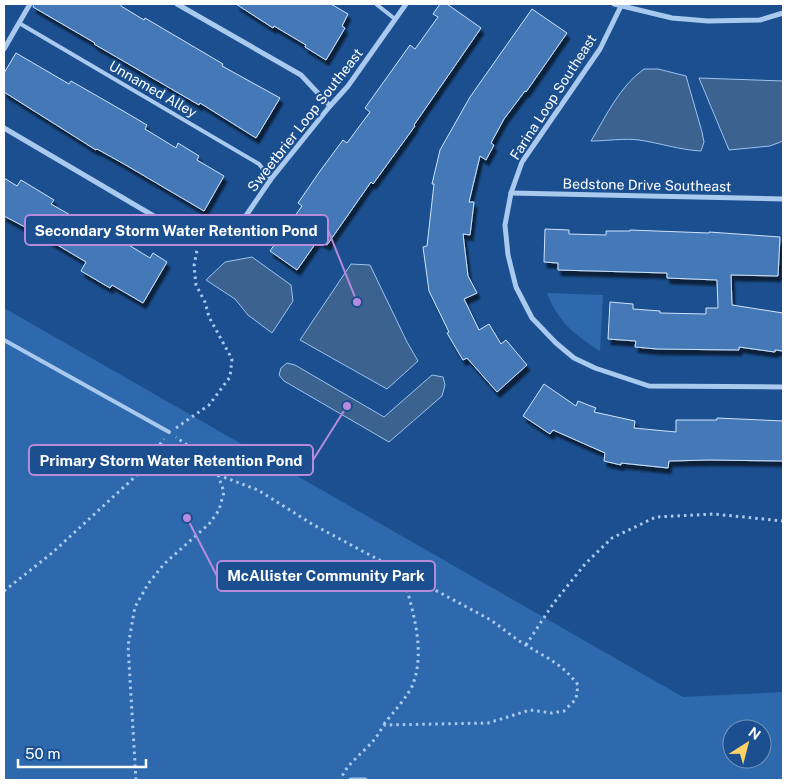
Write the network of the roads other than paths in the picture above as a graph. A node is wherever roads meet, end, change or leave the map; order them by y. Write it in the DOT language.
graph roads {
  1 [pos="30,4"];
  2 [pos="177,4"];
  3 [pos="376,4"];
  4 [pos="406,4"];
  5 [pos="614,4"];
  6 [pos="622,5"];
  7 [pos="783,13"];
  8 [pos="395,19"];
  9 [pos="19,23"];
  10 [pos="4,49"];
  11 [pos="330,106"];
  12 [pos="4,128"];
  13 [pos="271,178"];
  14 [pos="510,193"];
  15 [pos="783,199"];
  16 [pos="4,340"];
  17 [pos="783,387"];
  18 [pos="169,432"];
  1 -- 9 [label="street"];
  2 -- 11 [label="street"];
  3 -- 8 [label="lane"];
  4 -- 8 [label="street, Sweetbrier Loop Southeast"];
  5 -- 6 [label="street"];
  6 -- 7 [label="street"];
  6 -- 14 [label="street, Farina Loop Southeast"];
  8 -- 11 [label="street, Sweetbrier Loop Southeast"];
  9 -- 10 [label="street"];
  9 -- 13 [label="lane, Unnamed Alley"];
  11 -- 13 [label="street, Sweetbrier Loop Southeast"];
  12 -- 13 [label="street, Sweetbrier Loop Southeast"];
  14 -- 15 [label="street, Bedstone Drive Southeast"];
  14 -- 17 [label="street, Farina Loop Southeast"];
  16 -- 18 [label="lane"];
}
